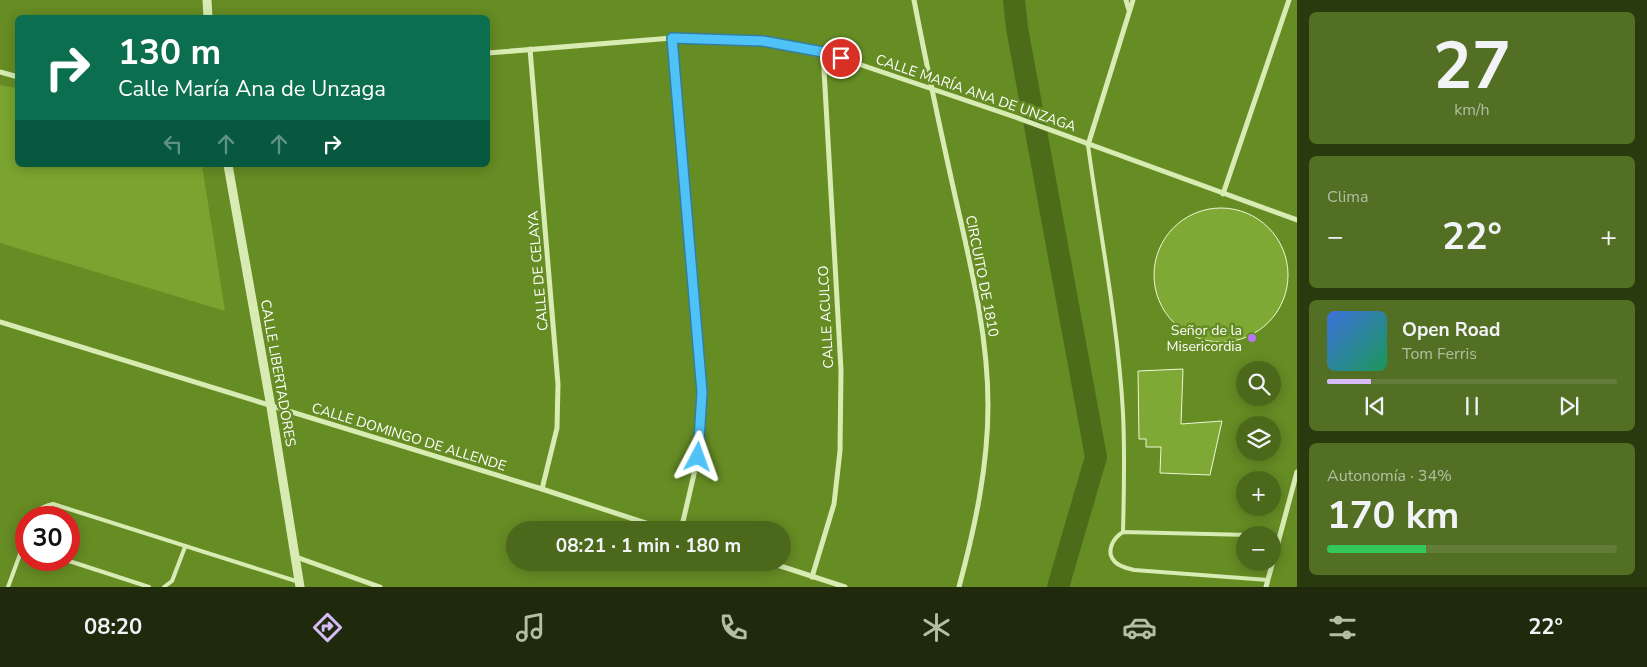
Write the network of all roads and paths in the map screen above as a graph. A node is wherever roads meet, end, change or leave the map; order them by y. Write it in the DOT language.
graph roads {
  1 [pos="208,0"];
  2 [pos="914,0"];
  3 [pos="1126,0"];
  4 [pos="1133,0"];
  5 [pos="1288,0"];
  6 [pos="1130,11"];
  7 [pos="208,15"];
  8 [pos="672,38"];
  9 [pos="530,49"];
  10 [pos="823,52"];
  11 [pos="490,53"];
  12 [pos="0,72"];
  13 [pos="15,75"];
  14 [pos="932,88"];
  15 [pos="1088,145"];
  16 [pos="228,167"];
  17 [pos="1223,194"];
  18 [pos="1297,220"];
  19 [pos="0,322"];
  20 [pos="271,407"];
  21 [pos="1297,472"];
  22 [pos="542,489"];
  23 [pos="46,506"];
  24 [pos="58,506"];
  25 [pos="80,513"];
  26 [pos="640,521"];
  27 [pos="683,521"];
  28 [pos="1123,532"];
  29 [pos="1281,532"];
  30 [pos="1236,535"];
  31 [pos="186,547"];
  32 [pos="296,557"];
  33 [pos="80,565"];
  34 [pos="15,570"];
  35 [pos="791,570"];
  36 [pos="1270,571"];
  37 [pos="812,577"];
  38 [pos="1268,580"];
  39 [pos="300,584"];
  40 [pos="8,587"];
  41 [pos="149,587"];
  42 [pos="164,587"];
  43 [pos="380,587"];
  44 [pos="845,587"];
  45 [pos="959,587"];
  46 [pos="1266,587"];
  1 -- 7 [label="street"];
  2 -- 14 [label="street, CIRCUITO DE 1810"];
  3 -- 6 [label="street"];
  4 -- 6 [label="street"];
  5 -- 17 [label="street"];
  6 -- 15 [label="street"];
  8 -- 9 [label="street, CALLE MARÍA ANA DE UNZAGA"];
  8 -- 10 [label="street, CALLE MARÍA ANA DE UNZAGA"];
  8 -- 27 [label="street"];
  9 -- 11 [label="street, CALLE MARÍA ANA DE UNZAGA"];
  9 -- 22 [label="street, CALLE DE CELAYA"];
  10 -- 14 [label="street, CALLE MARÍA ANA DE UNZAGA"];
  10 -- 37 [label="street, CALLE ACULCO"];
  12 -- 13 [label="street"];
  14 -- 15 [label="street, CALLE MARÍA ANA DE UNZAGA"];
  14 -- 45 [label="street, CIRCUITO DE 1810"];
  15 -- 17 [label="street, CALLE MARÍA ANA DE UNZAGA"];
  15 -- 28 [label="lane"];
  16 -- 20 [label="street, CALLE LIBERTADORES"];
  17 -- 18 [label="street, CALLE MARÍA ANA DE UNZAGA"];
  19 -- 20 [label="street, CALLE DOMINGO DE ALLENDE"];
  20 -- 22 [label="street, CALLE DOMINGO DE ALLENDE"];
  20 -- 32 [label="street, CALLE LIBERTADORES"];
  21 -- 29 [label="street"];
  22 -- 26 [label="street, CALLE DOMINGO DE ALLENDE"];
  23 -- 24 [label="lane"];
  25 -- 31 [label="lane"];
  28 -- 30 [label="lane"];
  28 -- 38 [label="lane"];
  31 -- 39 [label="lane"];
  31 -- 42 [label="lane"];
  32 -- 39 [label="street, CALLE LIBERTADORES"];
  32 -- 43 [label="street"];
  33 -- 41 [label="lane"];
  34 -- 40 [label="lane"];
  35 -- 37 [label="street"];
  36 -- 38 [label="street"];
  37 -- 44 [label="street"];
  38 -- 46 [label="street"];
}
